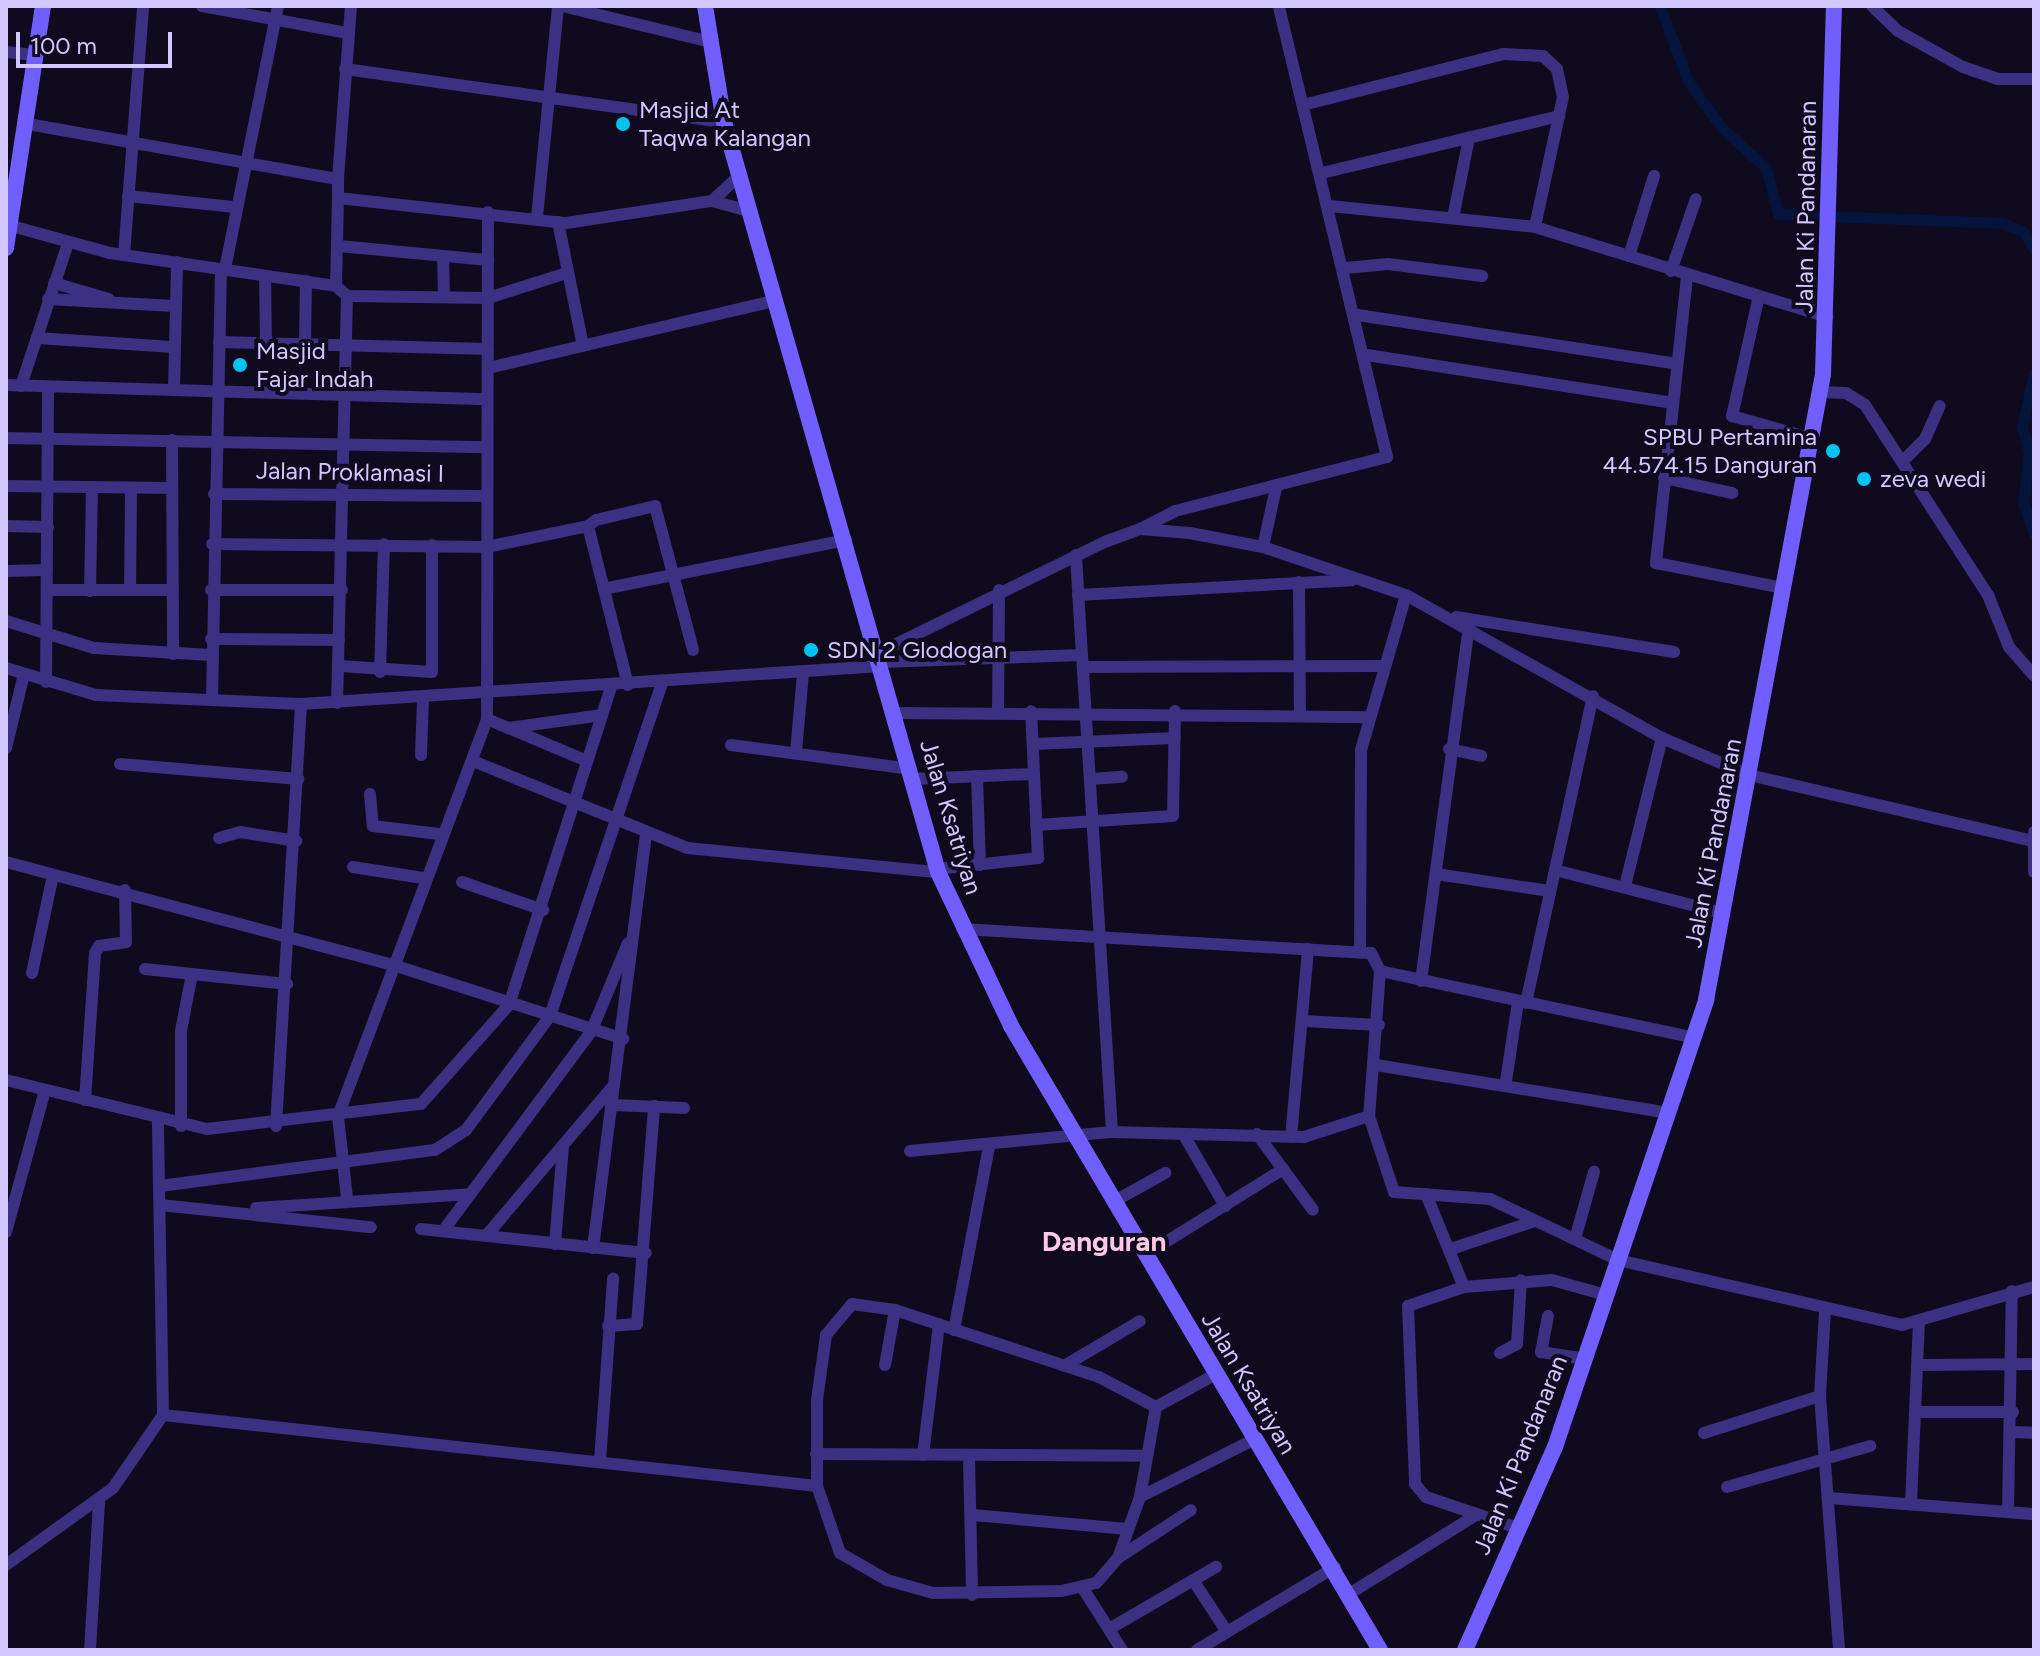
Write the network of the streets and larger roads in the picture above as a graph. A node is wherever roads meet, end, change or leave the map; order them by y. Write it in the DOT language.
graph roads {
  1 [pos="43,6"];
  2 [pos="143,6"];
  3 [pos="202,6"];
  4 [pos="351,6"];
  5 [pos="560,6"];
  6 [pos="705,6"];
  7 [pos="1279,6"];
  8 [pos="1834,6"];
  9 [pos="1872,6"];
  10 [pos="276,12"];
  11 [pos="347,33"];
  12 [pos="711,42"];
  13 [pos="6,52"];
  14 [pos="37,55"];
  15 [pos="345,69"];
  16 [pos="2034,79"];
  17 [pos="549,98"];
  18 [pos="1307,104"];
  19 [pos="1559,116"];
  20 [pos="724,122"];
  21 [pos="28,124"];
  22 [pos="1469,138"];
  23 [pos="130,141"];
  24 [pos="244,161"];
  25 [pos="1322,173"];
  26 [pos="739,176"];
  27 [pos="1654,176"];
  28 [pos="338,179"];
  29 [pos="128,196"];
  30 [pos="338,198"];
  31 [pos="1696,199"];
  32 [pos="712,201"];
  33 [pos="1330,206"];
  34 [pos="235,207"];
  35 [pos="749,211"];
  36 [pos="488,212"];
  37 [pos="537,217"];
  38 [pos="1453,218"];
  39 [pos="558,222"];
  40 [pos="15,227"];
  41 [pos="1535,227"];
  42 [pos="68,243"];
  43 [pos="339,246"];
  44 [pos="6,248"];
  45 [pos="124,255"];
  46 [pos="443,256"];
  47 [pos="1629,256"];
  48 [pos="488,260"];
  49 [pos="177,262"];
  50 [pos="1346,268"];
  51 [pos="223,270"];
  52 [pos="1671,271"];
  53 [pos="567,273"];
  54 [pos="265,276"];
  55 [pos="1482,276"];
  56 [pos="1687,277"];
  57 [pos="306,281"];
  58 [pos="54,283"];
  59 [pos="336,286"];
  60 [pos="347,296"];
  61 [pos="444,297"];
  62 [pos="488,298"];
  63 [pos="48,299"];
  64 [pos="1758,300"];
  65 [pos="111,301"];
  66 [pos="774,301"];
  67 [pos="174,306"];
  68 [pos="1358,315"];
  69 [pos="1827,317"];
  70 [pos="37,338"];
  71 [pos="219,342"];
  72 [pos="266,343"];
  73 [pos="305,344"];
  74 [pos="345,345"];
  75 [pos="583,346"];
  76 [pos="173,347"];
  77 [pos="488,349"];
  78 [pos="1367,355"];
  79 [pos="1677,364"];
  80 [pos="488,368"];
  81 [pos="6,385"];
  82 [pos="21,386"];
  83 [pos="48,388"];
  84 [pos="174,389"];
  85 [pos="216,391"];
  86 [pos="345,392"];
  87 [pos="1820,392"];
  88 [pos="487,399"];
  89 [pos="1673,403"];
  90 [pos="1940,406"];
  91 [pos="6,438"];
  92 [pos="1810,438"];
  93 [pos="45,439"];
  94 [pos="172,440"];
  95 [pos="344,444"];
  96 [pos="214,446"];
  97 [pos="487,447"];
  98 [pos="1903,461"];
  99 [pos="1664,478"];
  100 [pos="6,486"];
  101 [pos="48,487"];
  102 [pos="171,488"];
  103 [pos="1276,488"];
  104 [pos="92,489"];
  105 [pos="131,489"];
  106 [pos="344,492"];
  107 [pos="1732,493"];
  108 [pos="214,494"];
  109 [pos="487,496"];
  110 [pos="6,526"];
  111 [pos="588,526"];
  112 [pos="48,527"];
  113 [pos="1140,529"];
  114 [pos="846,540"];
  115 [pos="344,542"];
  116 [pos="212,544"];
  117 [pos="384,544"];
  118 [pos="432,545"];
  119 [pos="487,547"];
  120 [pos="1263,547"];
  121 [pos="1076,555"];
  122 [pos="47,570"];
  123 [pos="6,571"];
  124 [pos="673,577"];
  125 [pos="1355,580"];
  126 [pos="1299,582"];
  127 [pos="608,588"];
  128 [pos="1784,588"];
  129 [pos="47,590"];
  130 [pos="130,590"];
  131 [pos="171,590"];
  132 [pos="211,590"];
  133 [pos="342,590"];
  134 [pos="999,590"];
  135 [pos="90,591"];
  136 [pos="1078,595"];
  137 [pos="1406,595"];
  138 [pos="1446,616"];
  139 [pos="6,621"];
  140 [pos="1469,628"];
  141 [pos="48,635"];
  142 [pos="211,639"];
  143 [pos="339,640"];
  144 [pos="693,650"];
  145 [pos="1674,652"];
  146 [pos="173,654"];
  147 [pos="211,655"];
  148 [pos="998,657"];
  149 [pos="880,660"];
  150 [pos="1082,661"];
  151 [pos="339,666"];
  152 [pos="1301,666"];
  153 [pos="1383,666"];
  154 [pos="6,668"];
  155 [pos="380,672"];
  156 [pos="24,674"];
  157 [pos="803,674"];
  158 [pos="2034,676"];
  159 [pos="46,682"];
  160 [pos="662,683"];
  161 [pos="628,685"];
  162 [pos="611,687"];
  163 [pos="490,695"];
  164 [pos="1593,696"];
  165 [pos="423,697"];
  166 [pos="212,700"];
  167 [pos="337,703"];
  168 [pos="301,704"];
  169 [pos="1086,710"];
  170 [pos="998,711"];
  171 [pos="1031,711"];
  172 [pos="1175,711"];
  173 [pos="895,713"];
  174 [pos="1300,713"];
  175 [pos="602,715"];
  176 [pos="1370,717"];
  177 [pos="487,719"];
  178 [pos="508,728"];
  179 [pos="1175,738"];
  180 [pos="1662,738"];
  181 [pos="7,739"];
  182 [pos="1088,740"];
  183 [pos="1033,744"];
  184 [pos="731,745"];
  185 [pos="1449,749"];
  186 [pos="796,752"];
  187 [pos="421,755"];
  188 [pos="1481,756"];
  189 [pos="473,761"];
  190 [pos="587,761"];
  191 [pos="120,764"];
  192 [pos="912,774"];
  193 [pos="1034,774"];
  194 [pos="1749,775"];
  195 [pos="977,776"];
  196 [pos="1122,777"];
  197 [pos="298,779"];
  198 [pos="1090,779"];
  199 [pos="370,794"];
  200 [pos="576,803"];
  201 [pos="617,819"];
  202 [pos="1092,824"];
  203 [pos="1036,825"];
  204 [pos="439,834"];
  205 [pos="646,835"];
  206 [pos="2033,836"];
  207 [pos="219,838"];
  208 [pos="296,841"];
  209 [pos="6,862"];
  210 [pos="980,865"];
  211 [pos="353,867"];
  212 [pos="938,870"];
  213 [pos="1555,870"];
  214 [pos="2034,872"];
  215 [pos="1436,874"];
  216 [pos="53,875"];
  217 [pos="423,878"];
  218 [pos="462,882"];
  219 [pos="1625,886"];
  220 [pos="125,890"];
  221 [pos="1550,891"];
  222 [pos="543,910"];
  223 [pos="1723,913"];
  224 [pos="634,928"];
  225 [pos="962,929"];
  226 [pos="1103,937"];
  227 [pos="292,940"];
  228 [pos="1308,949"];
  229 [pos="1360,951"];
  230 [pos="390,964"];
  231 [pos="145,969"];
  232 [pos="1380,971"];
  233 [pos="32,973"];
  234 [pos="192,974"];
  235 [pos="1421,981"];
  236 [pos="287,984"];
  237 [pos="1522,1002"];
  238 [pos="509,1005"];
  239 [pos="550,1016"];
  240 [pos="1304,1021"];
  241 [pos="1379,1025"];
  242 [pos="591,1032"];
  243 [pos="1695,1038"];
  244 [pos="623,1039"];
  245 [pos="1376,1065"];
  246 [pos="6,1080"];
  247 [pos="1506,1081"];
  248 [pos="616,1083"];
  249 [pos="45,1090"];
  250 [pos="85,1100"];
  251 [pos="613,1105"];
  252 [pos="654,1106"];
  253 [pos="684,1108"];
  254 [pos="1669,1113"];
  255 [pos="338,1116"];
  256 [pos="1369,1116"];
  257 [pos="158,1121"];
  258 [pos="181,1126"];
  259 [pos="276,1126"];
  260 [pos="1112,1132"];
  261 [pos="1257,1134"];
  262 [pos="1080,1137"];
  263 [pos="1185,1137"];
  264 [pos="1291,1137"];
  265 [pos="563,1147"];
  266 [pos="989,1147"];
  267 [pos="910,1151"];
  268 [pos="344,1162"];
  269 [pos="1283,1169"];
  270 [pos="1594,1172"];
  271 [pos="1165,1173"];
  272 [pos="160,1186"];
  273 [pos="471,1194"];
  274 [pos="1426,1194"];
  275 [pos="347,1198"];
  276 [pos="1113,1202"];
  277 [pos="160,1205"];
  278 [pos="1225,1206"];
  279 [pos="256,1208"];
  280 [pos="1313,1210"];
  281 [pos="1532,1222"];
  282 [pos="371,1227"];
  283 [pos="421,1229"];
  284 [pos="443,1231"];
  285 [pos="6,1232"];
  286 [pos="486,1236"];
  287 [pos="1575,1239"];
  288 [pos="555,1244"];
  289 [pos="593,1248"];
  290 [pos="1451,1249"];
  291 [pos="646,1253"];
  292 [pos="1145,1255"];
  293 [pos="1618,1260"];
  294 [pos="613,1278"];
  295 [pos="1521,1280"];
  296 [pos="1464,1287"];
  297 [pos="2034,1287"];
  298 [pos="2012,1291"];
  299 [pos="1606,1295"];
  300 [pos="895,1310"];
  301 [pos="1825,1311"];
  302 [pos="1548,1316"];
  303 [pos="1140,1321"];
  304 [pos="1919,1323"];
  305 [pos="939,1324"];
  306 [pos="608,1326"];
  307 [pos="954,1330"];
  308 [pos="1500,1353"];
  309 [pos="1586,1359"];
  310 [pos="2014,1363"];
  311 [pos="2034,1364"];
  312 [pos="885,1365"];
  313 [pos="1922,1365"];
  314 [pos="1064,1366"];
  315 [pos="1216,1374"];
  316 [pos="1820,1396"];
  317 [pos="1156,1407"];
  318 [pos="1918,1412"];
  319 [pos="2013,1412"];
  320 [pos="163,1415"];
  321 [pos="2011,1432"];
  322 [pos="1704,1433"];
  323 [pos="2034,1433"];
  324 [pos="1255,1439"];
  325 [pos="1870,1446"];
  326 [pos="816,1454"];
  327 [pos="923,1455"];
  328 [pos="1147,1456"];
  329 [pos="1825,1456"];
  330 [pos="969,1458"];
  331 [pos="600,1461"];
  332 [pos="817,1486"];
  333 [pos="1727,1487"];
  334 [pos="1140,1497"];
  335 [pos="1829,1498"];
  336 [pos="99,1502"];
  337 [pos="1911,1504"];
  338 [pos="1191,1510"];
  339 [pos="2008,1511"];
  340 [pos="2034,1514"];
  341 [pos="973,1515"];
  342 [pos="1476,1515"];
  343 [pos="1518,1528"];
  344 [pos="1127,1529"];
  345 [pos="1118,1558"];
  346 [pos="6,1565"];
  347 [pos="1216,1567"];
  348 [pos="1335,1567"];
  349 [pos="1193,1580"];
  350 [pos="1084,1590"];
  351 [pos="1349,1594"];
  352 [pos="972,1595"];
  353 [pos="1109,1629"];
  354 [pos="1227,1632"];
  355 [pos="90,1650"];
  356 [pos="1122,1650"];
  357 [pos="1197,1650"];
  358 [pos="1380,1650"];
  359 [pos="1465,1650"];
  360 [pos="1839,1650"];
  1 -- 14 [label="street"];
  2 -- 23 [label="street"];
  3 -- 10 [label="street"];
  4 -- 11 [label="street"];
  5 -- 12 [label="street"];
  5 -- 17 [label="street"];
  6 -- 12 [label="street, Jalan Ksatriyan"];
  7 -- 18 [label="street"];
  8 -- 69 [label="street, Jalan Ki Pandanaran"];
  9 -- 16 [label="street"];
  10 -- 11 [label="street"];
  10 -- 24 [label="street"];
  11 -- 15 [label="street"];
  12 -- 20 [label="street, Jalan Ksatriyan"];
  13 -- 14 [label="street"];
  14 -- 21 [label="street"];
  15 -- 17 [label="street"];
  15 -- 28 [label="street"];
  17 -- 20 [label="street"];
  17 -- 37 [label="street"];
  18 -- 19 [label="street"];
  18 -- 25 [label="street"];
  19 -- 22 [label="street"];
  19 -- 41 [label="street"];
  20 -- 26 [label="street, Jalan Ksatriyan"];
  21 -- 23 [label="street"];
  21 -- 40 [label="street"];
  22 -- 25 [label="street"];
  22 -- 38 [label="street"];
  23 -- 24 [label="street"];
  23 -- 29 [label="street"];
  24 -- 28 [label="street"];
  24 -- 34 [label="street"];
  25 -- 33 [label="street"];
  26 -- 32 [label="street"];
  26 -- 35 [label="street, Jalan Ksatriyan"];
  27 -- 47 [label="street"];
  28 -- 30 [label="street"];
  29 -- 34 [label="street"];
  29 -- 45 [label="street"];
  30 -- 36 [label="street"];
  30 -- 43 [label="street"];
  31 -- 52 [label="street"];
  32 -- 35 [label="street"];
  32 -- 39 [label="street"];
  33 -- 38 [label="street"];
  33 -- 50 [label="street"];
  34 -- 51 [label="street"];
  35 -- 66 [label="street, Jalan Ksatriyan"];
  36 -- 37 [label="street"];
  36 -- 48 [label="street"];
  37 -- 39 [label="street"];
  38 -- 41 [label="street"];
  39 -- 53 [label="street"];
  40 -- 42 [label="street"];
  40 -- 44 [label="street"];
  41 -- 47 [label="street"];
  42 -- 45 [label="street"];
  42 -- 58 [label="street"];
  43 -- 46 [label="street"];
  43 -- 59 [label="street"];
  45 -- 49 [label="street"];
  46 -- 48 [label="street"];
  46 -- 61 [label="street"];
  47 -- 52 [label="street"];
  48 -- 62 [label="street"];
  49 -- 51 [label="street"];
  49 -- 67 [label="street"];
  50 -- 55 [label="street"];
  50 -- 68 [label="street"];
  51 -- 54 [label="street"];
  51 -- 71 [label="street"];
  52 -- 56 [label="street"];
  53 -- 62 [label="street"];
  53 -- 75 [label="street"];
  54 -- 57 [label="street"];
  54 -- 72 [label="street"];
  56 -- 64 [label="street"];
  56 -- 79 [label="street"];
  57 -- 59 [label="street"];
  57 -- 73 [label="street"];
  58 -- 63 [label="street"];
  58 -- 65 [label="street"];
  59 -- 60 [label="street"];
  60 -- 61 [label="street"];
  60 -- 74 [label="street"];
  61 -- 62 [label="street"];
  62 -- 77 [label="street"];
  63 -- 65 [label="street"];
  63 -- 70 [label="street"];
  64 -- 69 [label="street"];
  64 -- 92 [label="street"];
  65 -- 67 [label="street"];
  66 -- 75 [label="street"];
  66 -- 114 [label="street, Jalan Ksatriyan"];
  67 -- 76 [label="street"];
  68 -- 78 [label="street"];
  68 -- 79 [label="street"];
  69 -- 87 [label="street, Jalan Ki Pandanaran"];
  70 -- 76 [label="street"];
  70 -- 82 [label="street"];
  71 -- 72 [label="street"];
  71 -- 85 [label="street"];
  72 -- 73 [label="street"];
  73 -- 74 [label="street"];
  74 -- 77 [label="street"];
  74 -- 86 [label="street"];
  75 -- 80 [label="street"];
  76 -- 84 [label="street"];
  77 -- 80 [label="street"];
  78 -- 89 [label="street"];
  78 -- 103 [label="street"];
  79 -- 89 [label="street"];
  80 -- 88 [label="street"];
  81 -- 82 [label="street"];
  82 -- 83 [label="street"];
  83 -- 84 [label="street"];
  83 -- 93 [label="street"];
  84 -- 85 [label="street"];
  85 -- 86 [label="street"];
  85 -- 96 [label="street"];
  86 -- 88 [label="street"];
  86 -- 95 [label="street"];
  87 -- 92 [label="street, Jalan Ki Pandanaran"];
  87 -- 98 [label="street"];
  88 -- 97 [label="street"];
  89 -- 99 [label="street"];
  90 -- 98 [label="street"];
  91 -- 93 [label="street"];
  92 -- 128 [label="street, Jalan Ki Pandanaran"];
  93 -- 94 [label="street"];
  93 -- 101 [label="street"];
  94 -- 96 [label="street"];
  94 -- 102 [label="street"];
  95 -- 96 [label="street"];
  95 -- 97 [label="street"];
  95 -- 106 [label="street"];
  96 -- 108 [label="street"];
  97 -- 109 [label="street"];
  98 -- 158 [label="street"];
  99 -- 107 [label="street"];
  99 -- 128 [label="street"];
  100 -- 101 [label="street"];
  101 -- 104 [label="street"];
  101 -- 112 [label="street"];
  102 -- 105 [label="street"];
  102 -- 131 [label="street"];
  103 -- 113 [label="street"];
  103 -- 120 [label="street"];
  104 -- 105 [label="street"];
  104 -- 135 [label="street"];
  105 -- 130 [label="street"];
  106 -- 108 [label="street, Jalan Proklamasi I"];
  106 -- 109 [label="street, Jalan Proklamasi I"];
  106 -- 115 [label="street"];
  108 -- 116 [label="street"];
  109 -- 119 [label="street"];
  110 -- 112 [label="street"];
  111 -- 119 [label="street"];
  111 -- 124 [label="street"];
  111 -- 127 [label="street"];
  112 -- 122 [label="street"];
  113 -- 120 [label="street"];
  113 -- 121 [label="street"];
  114 -- 124 [label="street"];
  114 -- 149 [label="street, Jalan Ksatriyan"];
  115 -- 116 [label="street"];
  115 -- 117 [label="street"];
  115 -- 133 [label="street"];
  116 -- 132 [label="street"];
  117 -- 118 [label="street"];
  117 -- 155 [label="street"];
  118 -- 119 [label="street"];
  118 -- 155 [label="street"];
  119 -- 163 [label="street"];
  120 -- 125 [label="street"];
  121 -- 134 [label="street"];
  121 -- 136 [label="street"];
  122 -- 123 [label="street"];
  122 -- 129 [label="street"];
  124 -- 127 [label="street"];
  124 -- 144 [label="street"];
  125 -- 126 [label="street"];
  125 -- 137 [label="street"];
  126 -- 136 [label="street"];
  126 -- 152 [label="street"];
  127 -- 161 [label="street"];
  128 -- 194 [label="street, Jalan Ki Pandanaran"];
  129 -- 135 [label="street"];
  129 -- 141 [label="street"];
  130 -- 131 [label="street"];
  130 -- 135 [label="street"];
  131 -- 146 [label="street"];
  132 -- 133 [label="street"];
  132 -- 142 [label="street"];
  133 -- 143 [label="street"];
  134 -- 148 [label="street"];
  134 -- 149 [label="street"];
  136 -- 150 [label="street"];
  137 -- 138 [label="street"];
  137 -- 153 [label="street"];
  138 -- 140 [label="street"];
  138 -- 145 [label="street"];
  139 -- 141 [label="street"];
  140 -- 164 [label="street"];
  140 -- 185 [label="street"];
  141 -- 146 [label="street"];
  141 -- 159 [label="street"];
  142 -- 143 [label="street"];
  142 -- 147 [label="street"];
  143 -- 151 [label="street"];
  146 -- 147 [label="street"];
  147 -- 166 [label="street"];
  148 -- 149 [label="street"];
  148 -- 150 [label="street"];
  148 -- 170 [label="street"];
  149 -- 157 [label="street"];
  149 -- 173 [label="street, Jalan Ksatriyan"];
  150 -- 152 [label="street"];
  150 -- 169 [label="street"];
  151 -- 155 [label="street"];
  151 -- 167 [label="street"];
  152 -- 153 [label="street"];
  152 -- 174 [label="street"];
  153 -- 176 [label="street"];
  154 -- 156 [label="street"];
  156 -- 159 [label="street"];
  156 -- 181 [label="street"];
  157 -- 160 [label="street"];
  157 -- 186 [label="street"];
  159 -- 166 [label="street"];
  160 -- 161 [label="street"];
  160 -- 201 [label="street"];
  161 -- 162 [label="street"];
  162 -- 163 [label="street"];
  162 -- 175 [label="street"];
  163 -- 165 [label="street"];
  163 -- 177 [label="street"];
  164 -- 180 [label="street"];
  164 -- 213 [label="street"];
  165 -- 167 [label="street"];
  165 -- 187 [label="street"];
  166 -- 168 [label="street"];
  167 -- 168 [label="street"];
  168 -- 197 [label="street"];
  169 -- 171 [label="street"];
  169 -- 172 [label="street"];
  169 -- 182 [label="street"];
  170 -- 171 [label="street"];
  170 -- 173 [label="street"];
  171 -- 183 [label="street"];
  172 -- 174 [label="street"];
  172 -- 179 [label="street"];
  173 -- 192 [label="street, Jalan Ksatriyan"];
  174 -- 176 [label="street"];
  175 -- 178 [label="street"];
  175 -- 190 [label="street"];
  176 -- 229 [label="street"];
  177 -- 178 [label="street"];
  177 -- 189 [label="street"];
  178 -- 190 [label="street"];
  179 -- 182 [label="street"];
  179 -- 202 [label="street"];
  180 -- 194 [label="street"];
  180 -- 219 [label="street"];
  182 -- 183 [label="street"];
  182 -- 198 [label="street"];
  183 -- 193 [label="street"];
  184 -- 186 [label="street"];
  185 -- 188 [label="street"];
  185 -- 215 [label="street"];
  186 -- 192 [label="street"];
  189 -- 200 [label="street"];
  189 -- 204 [label="street"];
  190 -- 200 [label="street"];
  191 -- 197 [label="street"];
  192 -- 195 [label="street"];
  192 -- 212 [label="street, Jalan Ksatriyan"];
  193 -- 195 [label="street"];
  193 -- 203 [label="street"];
  194 -- 206 [label="street"];
  194 -- 223 [label="street, Jalan Ki Pandanaran"];
  195 -- 210 [label="street"];
  196 -- 198 [label="street"];
  197 -- 208 [label="street"];
  198 -- 202 [label="street"];
  199 -- 204 [label="street"];
  200 -- 201 [label="street"];
  200 -- 222 [label="street"];
  201 -- 205 [label="street"];
  201 -- 239 [label="street"];
  202 -- 203 [label="street"];
  202 -- 226 [label="street"];
  203 -- 210 [label="street"];
  204 -- 217 [label="street"];
  205 -- 212 [label="street"];
  205 -- 224 [label="street"];
  206 -- 214 [label="street"];
  207 -- 208 [label="street"];
  208 -- 227 [label="street"];
  209 -- 216 [label="street"];
  210 -- 212 [label="street"];
  211 -- 217 [label="street"];
  212 -- 225 [label="street, Jalan Ksatriyan"];
  213 -- 219 [label="street"];
  213 -- 221 [label="street"];
  215 -- 221 [label="street"];
  215 -- 235 [label="street"];
  216 -- 220 [label="street"];
  216 -- 233 [label="street"];
  217 -- 230 [label="street"];
  218 -- 222 [label="street"];
  219 -- 223 [label="street"];
  220 -- 227 [label="street"];
  220 -- 250 [label="street"];
  221 -- 237 [label="street"];
  222 -- 238 [label="street"];
  223 -- 243 [label="street, Jalan Ki Pandanaran"];
  224 -- 242 [label="street"];
  224 -- 244 [label="street"];
  225 -- 226 [label="street"];
  225 -- 262 [label="street, Jalan Ksatriyan"];
  226 -- 228 [label="street"];
  226 -- 260 [label="street"];
  227 -- 230 [label="street"];
  227 -- 236 [label="street"];
  228 -- 229 [label="street"];
  228 -- 240 [label="street"];
  229 -- 232 [label="street"];
  230 -- 238 [label="street"];
  230 -- 255 [label="street"];
  231 -- 234 [label="street"];
  232 -- 235 [label="street"];
  232 -- 241 [label="street"];
  234 -- 236 [label="street"];
  234 -- 258 [label="street"];
  235 -- 237 [label="street"];
  236 -- 259 [label="street"];
  237 -- 243 [label="street"];
  237 -- 247 [label="street"];
  238 -- 239 [label="street"];
  238 -- 255 [label="street"];
  239 -- 242 [label="street"];
  239 -- 268 [label="street"];
  240 -- 241 [label="street"];
  240 -- 264 [label="street"];
  241 -- 245 [label="street"];
  242 -- 244 [label="street"];
  242 -- 273 [label="street"];
  243 -- 254 [label="street, Jalan Ki Pandanaran"];
  244 -- 248 [label="street"];
  245 -- 247 [label="street"];
  245 -- 256 [label="street"];
  246 -- 249 [label="street"];
  247 -- 254 [label="street"];
  248 -- 251 [label="street"];
  248 -- 265 [label="street"];
  249 -- 250 [label="street"];
  249 -- 285 [label="street"];
  250 -- 257 [label="street"];
  251 -- 252 [label="street"];
  251 -- 289 [label="street"];
  252 -- 253 [label="street"];
  252 -- 291 [label="street"];
  254 -- 293 [label="street, Jalan Ki Pandanaran"];
  255 -- 259 [label="street"];
  255 -- 268 [label="street"];
  256 -- 264 [label="street"];
  256 -- 274 [label="street"];
  257 -- 258 [label="street"];
  257 -- 272 [label="street"];
  258 -- 259 [label="street"];
  260 -- 262 [label="street"];
  260 -- 263 [label="street"];
  261 -- 263 [label="street"];
  261 -- 264 [label="street"];
  261 -- 269 [label="street"];
  262 -- 266 [label="street"];
  262 -- 276 [label="street, Jalan Ksatriyan"];
  263 -- 278 [label="street"];
  265 -- 286 [label="street"];
  265 -- 288 [label="street"];
  266 -- 267 [label="street"];
  266 -- 307 [label="street"];
  268 -- 272 [label="street"];
  268 -- 275 [label="street"];
  269 -- 278 [label="street"];
  269 -- 280 [label="street"];
  270 -- 287 [label="street"];
  271 -- 276 [label="street"];
  272 -- 277 [label="street"];
  273 -- 275 [label="street"];
  273 -- 284 [label="street"];
  274 -- 281 [label="street"];
  274 -- 290 [label="street"];
  275 -- 279 [label="street"];
  276 -- 292 [label="street, Jalan Ksatriyan"];
  277 -- 282 [label="street"];
  277 -- 320 [label="street"];
  278 -- 292 [label="street"];
  281 -- 287 [label="street"];
  281 -- 290 [label="street"];
  283 -- 284 [label="street"];
  284 -- 286 [label="street"];
  286 -- 288 [label="street"];
  287 -- 293 [label="street"];
  288 -- 289 [label="street"];
  289 -- 291 [label="street"];
  290 -- 296 [label="street"];
  291 -- 306 [label="street"];
  292 -- 315 [label="street, Jalan Ksatriyan"];
  293 -- 299 [label="street, Jalan Ki Pandanaran"];
  293 -- 301 [label="street"];
  294 -- 306 [label="street"];
  295 -- 296 [label="street"];
  295 -- 299 [label="street"];
  295 -- 308 [label="street"];
  296 -- 342 [label="street"];
  297 -- 298 [label="street"];
  298 -- 304 [label="street"];
  298 -- 310 [label="street"];
  299 -- 309 [label="street, Jalan Ki Pandanaran"];
  300 -- 305 [label="street"];
  300 -- 312 [label="street"];
  300 -- 326 [label="street"];
  301 -- 304 [label="street"];
  301 -- 316 [label="street"];
  302 -- 309 [label="street"];
  303 -- 314 [label="street"];
  304 -- 313 [label="street"];
  305 -- 307 [label="street"];
  305 -- 327 [label="street"];
  306 -- 331 [label="street"];
  307 -- 314 [label="street"];
  309 -- 343 [label="street, Jalan Ki Pandanaran"];
  310 -- 311 [label="street"];
  310 -- 313 [label="street"];
  310 -- 319 [label="street"];
  313 -- 318 [label="street"];
  314 -- 317 [label="street"];
  315 -- 317 [label="street"];
  315 -- 324 [label="street, Jalan Ksatriyan"];
  316 -- 322 [label="street"];
  316 -- 329 [label="street"];
  317 -- 328 [label="street"];
  318 -- 319 [label="street"];
  318 -- 337 [label="street"];
  319 -- 321 [label="street"];
  320 -- 331 [label="street"];
  320 -- 336 [label="street"];
  321 -- 323 [label="street"];
  321 -- 339 [label="street"];
  324 -- 334 [label="street"];
  324 -- 348 [label="street, Jalan Ksatriyan"];
  325 -- 329 [label="street"];
  326 -- 327 [label="street"];
  326 -- 332 [label="street"];
  327 -- 330 [label="street"];
  328 -- 330 [label="street"];
  328 -- 334 [label="street"];
  329 -- 333 [label="street"];
  329 -- 335 [label="street"];
  330 -- 341 [label="street"];
  331 -- 332 [label="street"];
  332 -- 352 [label="street"];
  334 -- 344 [label="street"];
  335 -- 337 [label="street"];
  335 -- 360 [label="street"];
  336 -- 346 [label="street"];
  336 -- 355 [label="street"];
  337 -- 339 [label="street"];
  338 -- 345 [label="street"];
  339 -- 340 [label="street"];
  341 -- 344 [label="street"];
  341 -- 352 [label="street"];
  342 -- 343 [label="street"];
  342 -- 351 [label="street"];
  343 -- 359 [label="street, Jalan Ki Pandanaran"];
  344 -- 345 [label="street"];
  345 -- 350 [label="street"];
  347 -- 349 [label="street"];
  348 -- 351 [label="street, Jalan Ksatriyan"];
  348 -- 354 [label="street"];
  349 -- 353 [label="street"];
  349 -- 354 [label="street"];
  350 -- 352 [label="street"];
  350 -- 353 [label="street"];
  351 -- 358 [label="street, Jalan Ksatriyan"];
  353 -- 356 [label="street"];
  354 -- 357 [label="street"];
}
